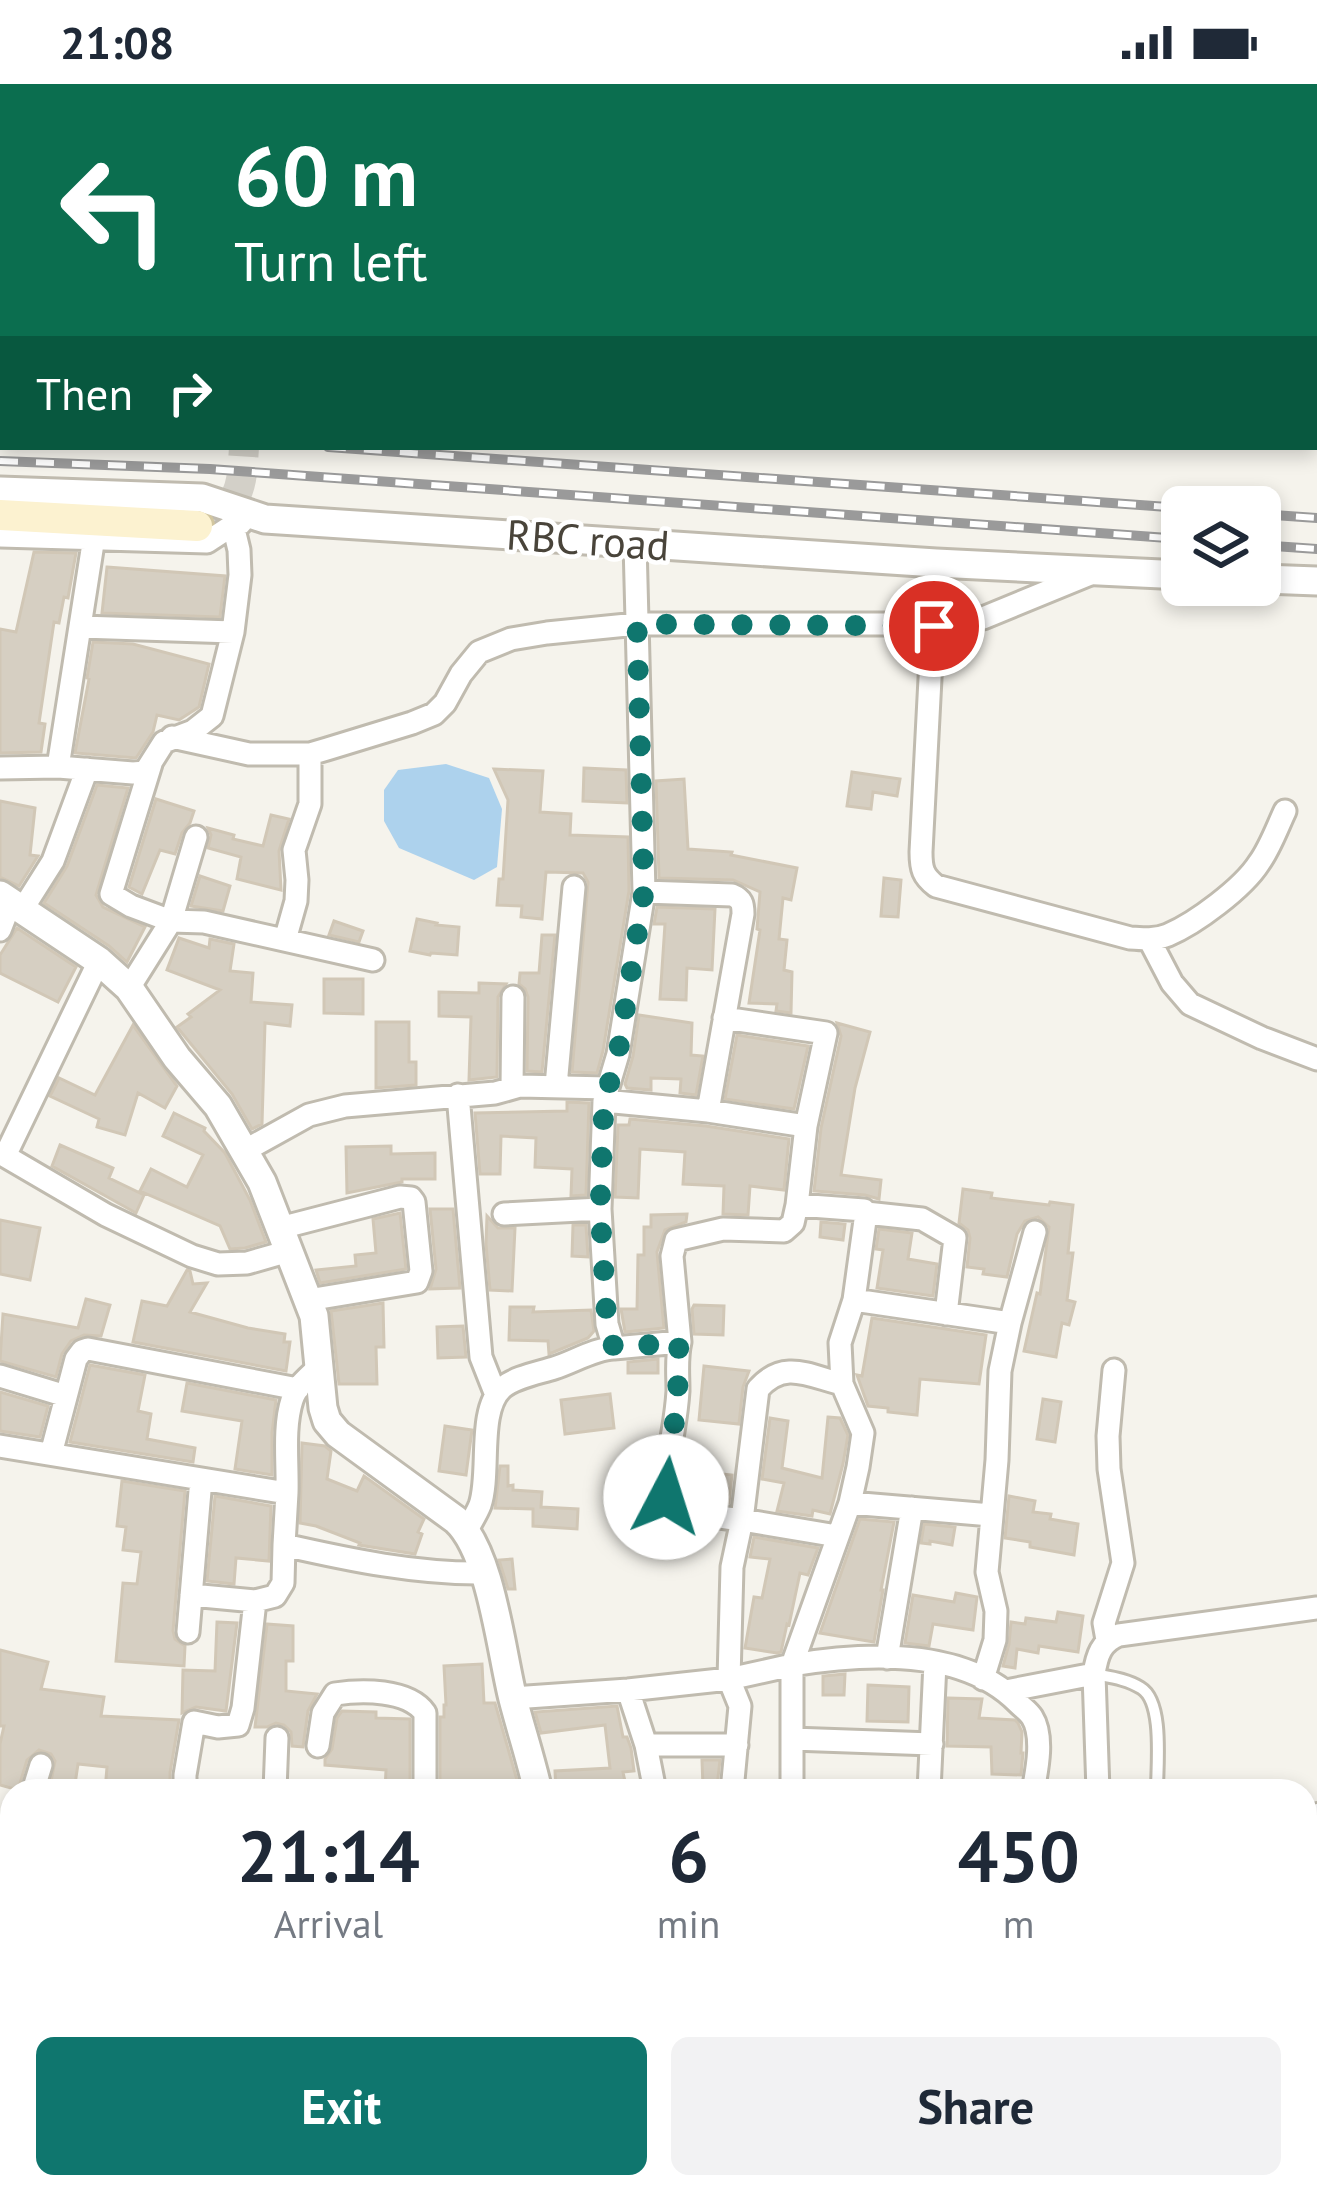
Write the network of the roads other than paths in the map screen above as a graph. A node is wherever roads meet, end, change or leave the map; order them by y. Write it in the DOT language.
graph roads {
  1 [pos="0,491"];
  2 [pos="0,515"];
  3 [pos="266,519"];
  4 [pos="233,525"];
  5 [pos="196,526"];
  6 [pos="0,536"];
  7 [pos="94,537"];
  8 [pos="635,544"];
  9 [pos="936,563"];
  10 [pos="1095,572"];
  11 [pos="1161,574"];
  12 [pos="1281,580"];
  13 [pos="1317,581"];
  14 [pos="637,624"];
  15 [pos="934,626"];
  16 [pos="81,627"];
  17 [pos="233,632"];
  18 [pos="172,737"];
  19 [pos="310,754"];
  20 [pos="151,764"];
  21 [pos="58,767"];
  22 [pos="0,768"];
  23 [pos="87,769"];
  24 [pos="1285,811"];
  25 [pos="196,837"];
  26 [pos="574,887"];
  27 [pos="644,892"];
  28 [pos="11,902"];
  29 [pos="171,921"];
  30 [pos="0,931"];
  31 [pos="1149,939"];
  32 [pos="285,940"];
  33 [pos="374,960"];
  34 [pos="100,961"];
  35 [pos="129,988"];
  36 [pos="513,997"];
  37 [pos="724,1018"];
  38 [pos="1317,1059"];
  39 [pos="556,1086"];
  40 [pos="512,1088"];
  41 [pos="458,1095"];
  42 [pos="606,1095"];
  43 [pos="708,1112"];
  44 [pos="806,1126"];
  45 [pos="244,1151"];
  46 [pos="2,1154"];
  47 [pos="797,1205"];
  48 [pos="600,1209"];
  49 [pos="504,1214"];
  50 [pos="866,1214"];
  51 [pos="1036,1232"];
  52 [pos="285,1239"];
  53 [pos="308,1300"];
  54 [pos="854,1300"];
  55 [pos="946,1314"];
  56 [pos="1010,1323"];
  57 [pos="680,1342"];
  58 [pos="614,1348"];
  59 [pos="1114,1370"];
  60 [pos="0,1376"];
  61 [pos="308,1378"];
  62 [pos="842,1384"];
  63 [pos="496,1395"];
  64 [pos="66,1396"];
  65 [pos="0,1446"];
  66 [pos="51,1454"];
  67 [pos="200,1480"];
  68 [pos="287,1493"];
  69 [pos="850,1503"];
  70 [pos="912,1508"];
  71 [pos="991,1514"];
  72 [pos="742,1520"];
  73 [pos="466,1530"];
  74 [pos="837,1536"];
  75 [pos="284,1545"];
  76 [pos="484,1573"];
  77 [pos="190,1595"];
  78 [pos="255,1601"];
  79 [pos="1317,1608"];
  80 [pos="188,1632"];
  81 [pos="1108,1640"];
  82 [pos="887,1658"];
  83 [pos="935,1663"];
  84 [pos="792,1665"];
  85 [pos="1094,1674"];
  86 [pos="729,1679"];
  87 [pos="983,1679"];
  88 [pos="628,1690"];
  89 [pos="1006,1691"];
  90 [pos="513,1698"];
  91 [pos="277,1738"];
  92 [pos="792,1739"];
  93 [pos="646,1744"];
  94 [pos="932,1744"];
  95 [pos="317,1745"];
  96 [pos="737,1745"];
  97 [pos="41,1765"];
  98 [pos="37,1779"];
  99 [pos="184,1779"];
  100 [pos="275,1779"];
  101 [pos="425,1779"];
  102 [pos="535,1779"];
  103 [pos="653,1779"];
  104 [pos="733,1779"];
  105 [pos="792,1779"];
  106 [pos="930,1779"];
  107 [pos="1036,1779"];
  108 [pos="1098,1779"];
  109 [pos="1157,1779"];
  1 -- 3 [label="street"];
  2 -- 5 [label="main road"];
  3 -- 4 [label="street, RBC road"];
  3 -- 8 [label="street, RBC road"];
  4 -- 7 [label="street, RBC road"];
  4 -- 17 [label="street"];
  6 -- 7 [label="street, RBC road"];
  7 -- 16 [label="street"];
  8 -- 9 [label="street, RBC road"];
  8 -- 14 [label="street"];
  9 -- 10 [label="street, RBC road"];
  9 -- 15 [label="street"];
  10 -- 11 [label="street, RBC road"];
  10 -- 15 [label="street"];
  12 -- 13 [label="street"];
  14 -- 15 [label="street"];
  14 -- 19 [label="street"];
  14 -- 27 [label="street"];
  15 -- 31 [label="street"];
  16 -- 17 [label="street"];
  16 -- 21 [label="street"];
  17 -- 18 [label="street"];
  18 -- 19 [label="street"];
  18 -- 20 [label="street"];
  19 -- 32 [label="street"];
  20 -- 23 [label="street"];
  20 -- 29 [label="street"];
  21 -- 22 [label="street"];
  21 -- 23 [label="street"];
  23 -- 28 [label="street"];
  24 -- 31 [label="street"];
  25 -- 29 [label="street"];
  26 -- 39 [label="street"];
  27 -- 37 [label="street"];
  27 -- 42 [label="street"];
  28 -- 30 [label="street"];
  28 -- 34 [label="street"];
  29 -- 32 [label="street"];
  29 -- 35 [label="street"];
  31 -- 38 [label="street"];
  32 -- 33 [label="street"];
  34 -- 35 [label="street"];
  34 -- 46 [label="street"];
  35 -- 45 [label="street"];
  36 -- 40 [label="street"];
  37 -- 43 [label="street"];
  37 -- 44 [label="street"];
  39 -- 40 [label="street"];
  39 -- 42 [label="street"];
  40 -- 41 [label="street"];
  41 -- 45 [label="street"];
  41 -- 63 [label="street"];
  42 -- 43 [label="street"];
  42 -- 48 [label="street"];
  43 -- 44 [label="street"];
  44 -- 47 [label="street"];
  45 -- 52 [label="street"];
  46 -- 52 [label="street"];
  47 -- 50 [label="street"];
  47 -- 57 [label="street"];
  48 -- 49 [label="street"];
  48 -- 58 [label="street"];
  50 -- 54 [label="street"];
  50 -- 55 [label="street"];
  51 -- 56 [label="street"];
  52 -- 53 [label="street"];
  52 -- 53 [label="street"];
  53 -- 61 [label="street"];
  54 -- 55 [label="street"];
  54 -- 62 [label="street"];
  55 -- 56 [label="street"];
  56 -- 71 [label="street"];
  57 -- 58 [label="street"];
  57 -- 72 [label="street"];
  58 -- 63 [label="street"];
  59 -- 81 [label="street"];
  60 -- 64 [label="street"];
  61 -- 64 [label="street"];
  61 -- 68 [label="street"];
  61 -- 73 [label="street"];
  62 -- 69 [label="street"];
  62 -- 72 [label="street"];
  63 -- 73 [label="street"];
  64 -- 66 [label="street"];
  65 -- 66 [label="street"];
  66 -- 67 [label="street"];
  67 -- 68 [label="street"];
  67 -- 77 [label="street"];
  68 -- 75 [label="street"];
  69 -- 70 [label="street"];
  69 -- 74 [label="street"];
  70 -- 71 [label="street"];
  70 -- 82 [label="street"];
  71 -- 87 [label="street"];
  72 -- 74 [label="street"];
  72 -- 86 [label="street"];
  73 -- 76 [label="street"];
  74 -- 84 [label="street"];
  75 -- 76 [label="street"];
  75 -- 78 [label="street"];
  76 -- 90 [label="street"];
  77 -- 78 [label="street"];
  77 -- 80 [label="street"];
  78 -- 99 [label="street"];
  79 -- 81 [label="street"];
  81 -- 85 [label="street"];
  82 -- 83 [label="street"];
  82 -- 84 [label="street"];
  83 -- 87 [label="street"];
  83 -- 94 [label="street"];
  84 -- 86 [label="street"];
  84 -- 92 [label="street"];
  85 -- 89 [label="street"];
  85 -- 108 [label="street"];
  85 -- 109 [label="lane"];
  86 -- 88 [label="street"];
  86 -- 96 [label="street"];
  87 -- 89 [label="street"];
  88 -- 90 [label="street"];
  88 -- 93 [label="street"];
  89 -- 107 [label="street"];
  90 -- 102 [label="street"];
  91 -- 100 [label="street"];
  92 -- 94 [label="street"];
  92 -- 105 [label="street"];
  93 -- 96 [label="street"];
  93 -- 103 [label="street"];
  94 -- 106 [label="street"];
  95 -- 101 [label="street"];
  96 -- 104 [label="street"];
  97 -- 98 [label="street"];
}
